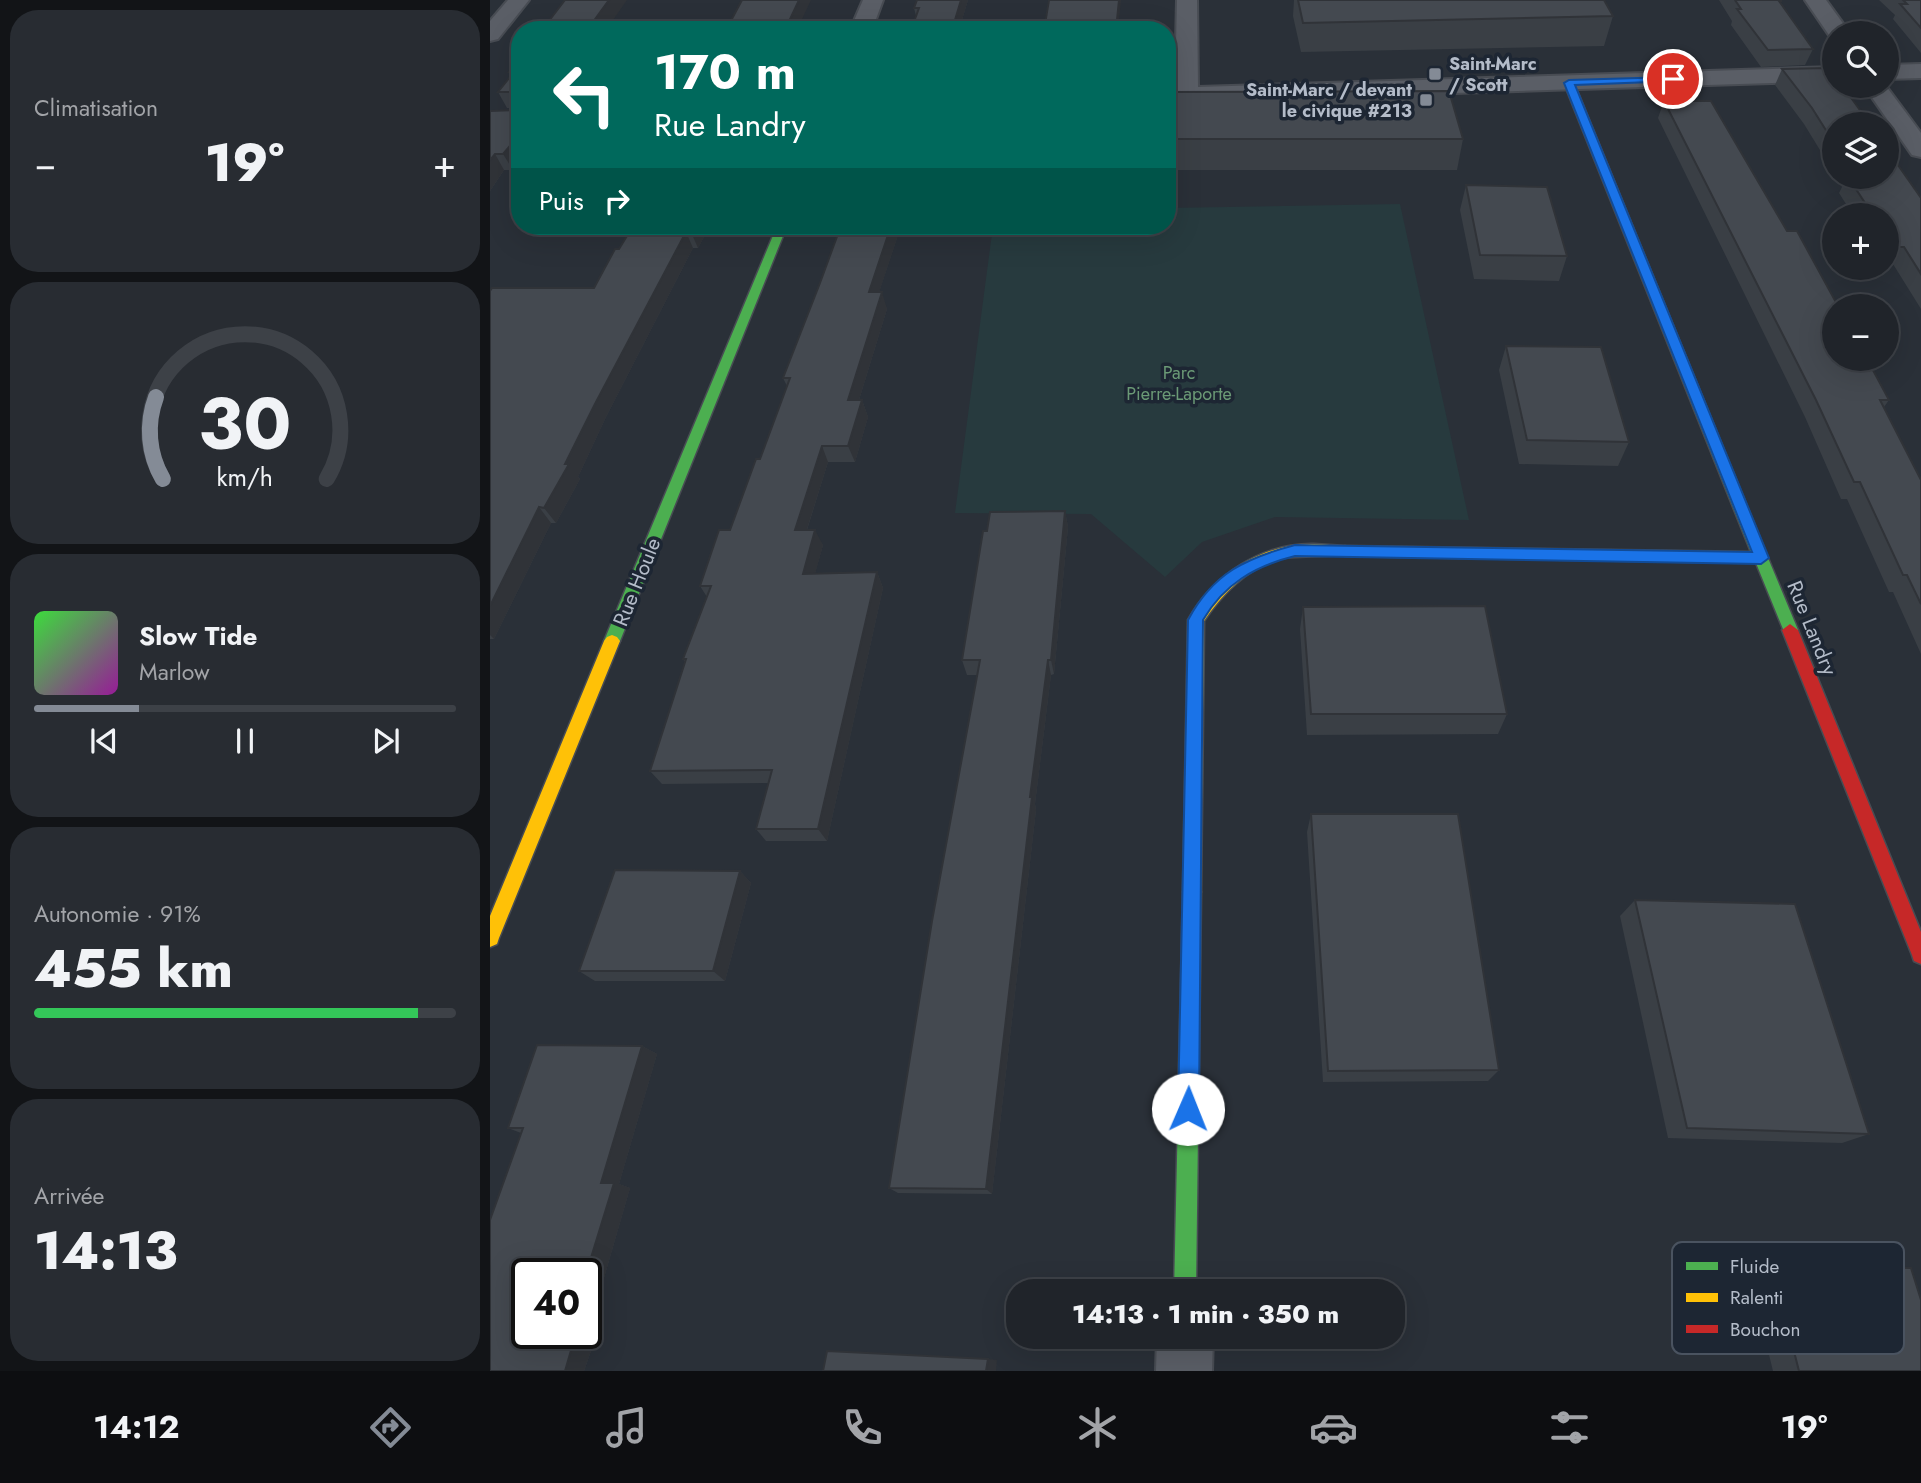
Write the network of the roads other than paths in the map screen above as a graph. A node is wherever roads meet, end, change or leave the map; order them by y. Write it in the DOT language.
graph roads {
  1 [pos="519,0"];
  2 [pos="873,0"];
  3 [pos="1187,0"];
  4 [pos="1815,0"];
  5 [pos="865,21"];
  6 [pos="1830,21"];
  7 [pos="490,34"];
  8 [pos="1921,71"];
  9 [pos="1899,72"];
  10 [pos="1822,74"];
  11 [pos="1569,83"];
  12 [pos="1177,95"];
  13 [pos="1883,98"];
  14 [pos="1921,150"];
  15 [pos="778,235"];
  16 [pos="1761,558"];
  17 [pos="490,938"];
  18 [pos="1921,955"];
  19 [pos="1185,1279"];
  20 [pos="1185,1349"];
  21 [pos="1184,1371"];
  1 -- 7 [label="street"];
  2 -- 5 [label="street"];
  3 -- 12 [label="street"];
  4 -- 6 [label="street"];
  8 -- 9 [label="street"];
  10 -- 11 [label="street"];
  11 -- 12 [label="street"];
  11 -- 16 [label="street, Rue Landry"];
  13 -- 14 [label="street"];
  15 -- 17 [label="street, Rue Houle"];
  16 -- 18 [label="street, Rue Landry"];
  16 -- 19 [label="street"];
  20 -- 21 [label="street"];
}
